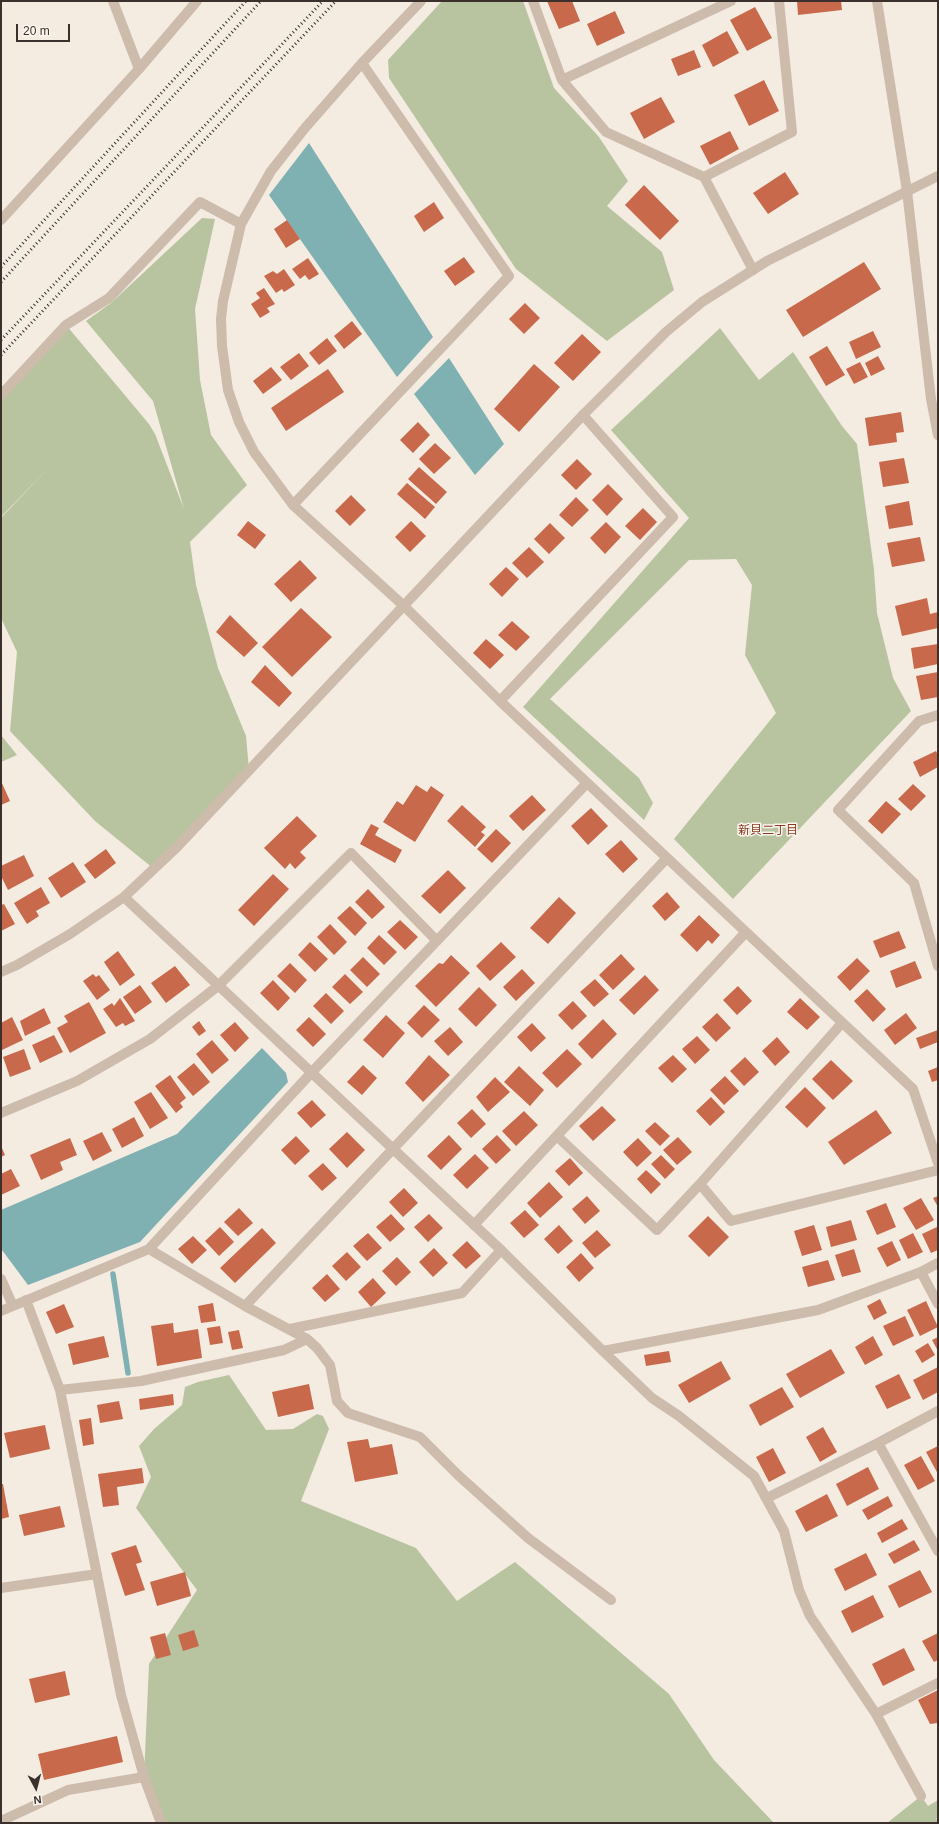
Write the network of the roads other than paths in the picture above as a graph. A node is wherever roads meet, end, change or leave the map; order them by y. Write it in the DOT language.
graph roads {
  1 [pos="113,1"];
  2 [pos="197,1"];
  3 [pos="421,1"];
  4 [pos="532,1"];
  5 [pos="731,1"];
  6 [pos="779,1"];
  7 [pos="877,1"];
  8 [pos="362,63"];
  9 [pos="139,68"];
  10 [pos="562,80"];
  11 [pos="938,176"];
  12 [pos="704,177"];
  13 [pos="907,191"];
  14 [pos="1,220"];
  15 [pos="241,224"];
  16 [pos="753,270"];
  17 [pos="1,395"];
  18 [pos="582,415"];
  19 [pos="938,435"];
  20 [pos="293,505"];
  21 [pos="404,606"];
  22 [pos="500,701"];
  23 [pos="938,715"];
  24 [pos="587,783"];
  25 [pos="667,858"];
  26 [pos="124,897"];
  27 [pos="746,932"];
  28 [pos="437,940"];
  29 [pos="938,966"];
  30 [pos="1,972"];
  31 [pos="218,986"];
  32 [pos="842,1023"];
  33 [pos="312,1072"];
  34 [pos="1,1113"];
  35 [pos="557,1136"];
  36 [pos="393,1150"];
  37 [pos="938,1163"];
  38 [pos="938,1170"];
  39 [pos="700,1184"];
  40 [pos="474,1225"];
  41 [pos="149,1249"];
  42 [pos="501,1250"];
  43 [pos="938,1263"];
  44 [pos="921,1272"];
  45 [pos="1,1279"];
  46 [pos="26,1300"];
  47 [pos="938,1304"];
  48 [pos="13,1306"];
  49 [pos="245,1306"];
  50 [pos="1,1311"];
  51 [pos="290,1330"];
  52 [pos="307,1339"];
  53 [pos="603,1351"];
  54 [pos="60,1390"];
  55 [pos="938,1411"];
  56 [pos="878,1444"];
  57 [pos="767,1498"];
  58 [pos="938,1550"];
  59 [pos="97,1574"];
  60 [pos="1,1588"];
  61 [pos="611,1600"];
  62 [pos="938,1683"];
  63 [pos="876,1714"];
  64 [pos="144,1777"];
  65 [pos="921,1796"];
  66 [pos="1,1821"];
  67 [pos="161,1823"];
  1 -- 9 [label="street"];
  2 -- 9 [label="street"];
  3 -- 8 [label="street"];
  4 -- 10 [label="street"];
  5 -- 10 [label="street"];
  6 -- 12 [label="street"];
  7 -- 13 [label="street"];
  8 -- 15 [label="street"];
  8 -- 20 [label="street"];
  9 -- 14 [label="street"];
  10 -- 12 [label="street"];
  11 -- 13 [label="street"];
  12 -- 16 [label="street"];
  13 -- 16 [label="street"];
  13 -- 19 [label="street"];
  15 -- 17 [label="street"];
  15 -- 20 [label="street"];
  16 -- 18 [label="street"];
  18 -- 21 [label="street"];
  18 -- 22 [label="street"];
  20 -- 21 [label="street"];
  21 -- 22 [label="street"];
  21 -- 26 [label="street"];
  22 -- 24 [label="street"];
  23 -- 29 [label="street"];
  24 -- 25 [label="street"];
  24 -- 28 [label="street"];
  25 -- 27 [label="street"];
  25 -- 36 [label="street"];
  26 -- 30 [label="street"];
  26 -- 31 [label="street"];
  27 -- 32 [label="street"];
  27 -- 35 [label="street"];
  28 -- 31 [label="street"];
  28 -- 33 [label="street"];
  31 -- 33 [label="street"];
  31 -- 34 [label="street"];
  32 -- 37 [label="street"];
  32 -- 39 [label="street"];
  33 -- 36 [label="street"];
  33 -- 41 [label="street"];
  35 -- 39 [label="street"];
  35 -- 40 [label="street"];
  36 -- 40 [label="street"];
  36 -- 49 [label="street"];
  38 -- 39 [label="street"];
  40 -- 42 [label="street"];
  41 -- 46 [label="street"];
  41 -- 49 [label="street"];
  42 -- 51 [label="street"];
  42 -- 53 [label="street"];
  43 -- 44 [label="street"];
  44 -- 47 [label="street"];
  44 -- 53 [label="street"];
  45 -- 48 [label="street"];
  46 -- 48 [label="street"];
  46 -- 54 [label="street"];
  48 -- 50 [label="street"];
  49 -- 51 [label="street"];
  51 -- 52 [label="street"];
  52 -- 54 [label="street"];
  52 -- 61 [label="street"];
  53 -- 57 [label="street"];
  54 -- 59 [label="street"];
  55 -- 56 [label="street"];
  56 -- 57 [label="street"];
  56 -- 58 [label="street"];
  57 -- 63 [label="street"];
  59 -- 60 [label="street"];
  59 -- 64 [label="street"];
  62 -- 63 [label="street"];
  63 -- 65 [label="street"];
  64 -- 66 [label="street"];
  64 -- 67 [label="street"];
}
